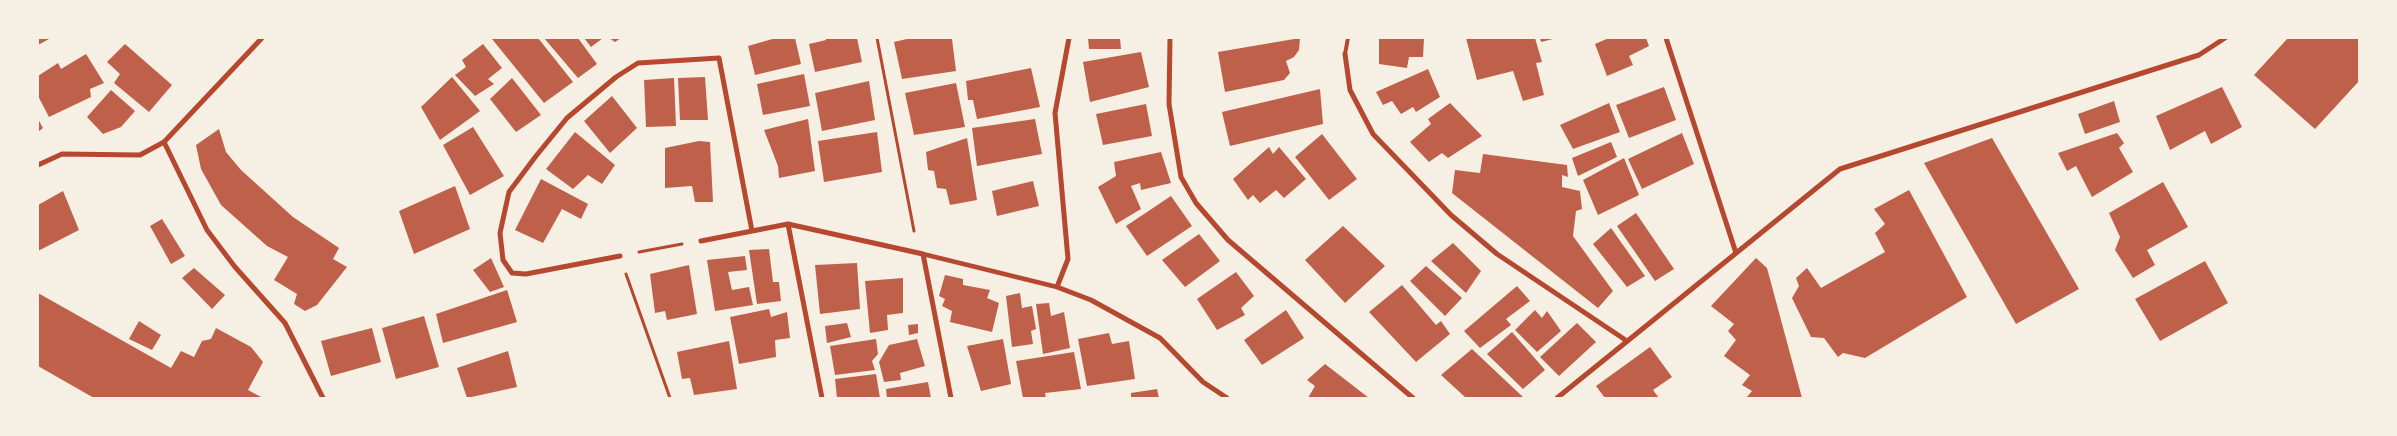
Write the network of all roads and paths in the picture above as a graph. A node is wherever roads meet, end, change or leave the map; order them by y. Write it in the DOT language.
graph roads {
  1 [pos="262,38"];
  2 [pos="877,38"];
  3 [pos="1069,38"];
  4 [pos="1170,38"];
  5 [pos="1348,38"];
  6 [pos="1666,38"];
  7 [pos="2225,38"];
  8 [pos="1345,54"];
  9 [pos="164,142"];
  10 [pos="38,165"];
  11 [pos="788,224"];
  12 [pos="752,231"];
  13 [pos="701,241"];
  14 [pos="1736,253"];
  15 [pos="920,254"];
  16 [pos="620,256"];
  17 [pos="1057,287"];
  18 [pos="1627,342"];
  19 [pos="323,398"];
  20 [pos="670,398"];
  21 [pos="822,398"];
  22 [pos="951,398"];
  23 [pos="1227,398"];
  24 [pos="1413,398"];
  25 [pos="1557,398"];
  1 -- 9 [label="street"];
  2 -- 15 [label="path"];
  3 -- 17 [label="street"];
  4 -- 24 [label="street"];
  5 -- 8 [label="lane"];
  6 -- 14 [label="street"];
  7 -- 14 [label="street"];
  8 -- 18 [label="street"];
  9 -- 10 [label="street"];
  9 -- 19 [label="street"];
  11 -- 12 [label="street"];
  11 -- 15 [label="street"];
  11 -- 21 [label="street"];
  12 -- 13 [label="street"];
  12 -- 16 [label="street"];
  13 -- 16 [label="path"];
  14 -- 18 [label="street"];
  15 -- 17 [label="street"];
  15 -- 22 [label="street"];
  16 -- 20 [label="path"];
  17 -- 23 [label="street"];
  18 -- 25 [label="street"];
}
